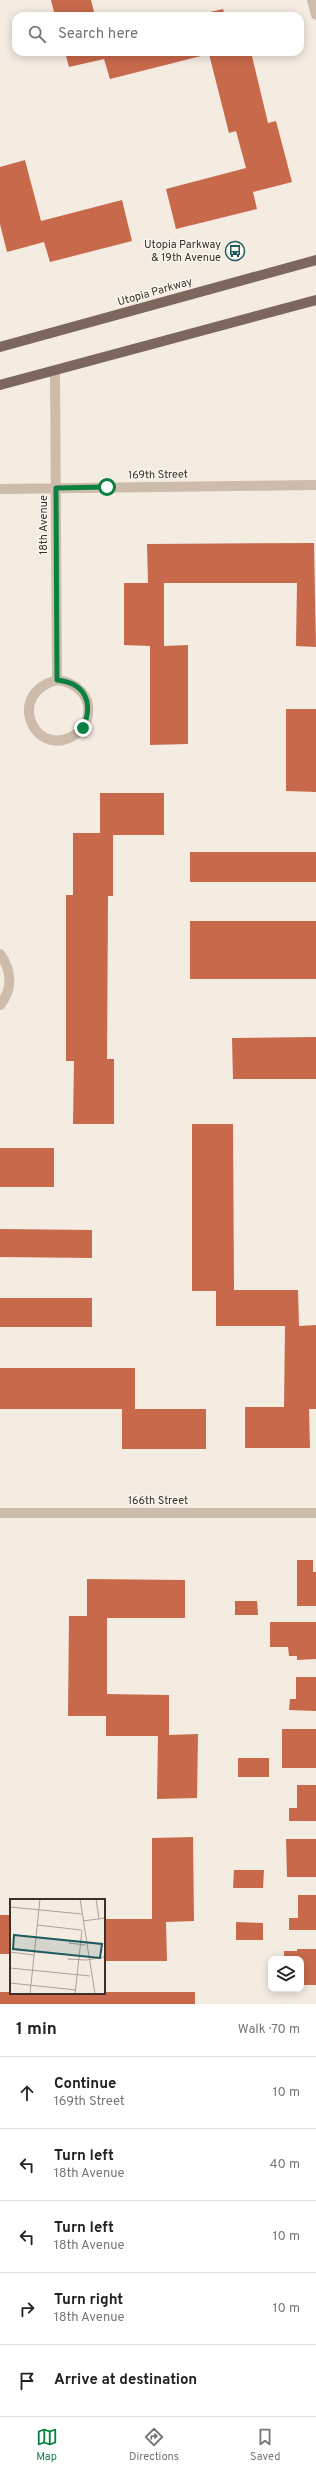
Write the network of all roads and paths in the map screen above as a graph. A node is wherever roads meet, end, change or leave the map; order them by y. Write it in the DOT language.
graph roads {
  1 [pos="312,0"];
  2 [pos="316,15"];
  3 [pos="316,260"];
  4 [pos="316,300"];
  5 [pos="0,347"];
  6 [pos="55,371"];
  7 [pos="0,385"];
  8 [pos="316,486"];
  9 [pos="56,488"];
  10 [pos="0,489"];
  11 [pos="57,680"];
  12 [pos="0,954"];
  13 [pos="0,1005"];
  14 [pos="0,1513"];
  15 [pos="316,1513"];
  1 -- 2 [label="street"];
  3 -- 5 [label="main road, Utopia Parkway"];
  4 -- 6 [label="main road"];
  6 -- 7 [label="main road"];
  6 -- 9 [label="street, 18th Avenue"];
  8 -- 9 [label="street, 169th Street"];
  9 -- 10 [label="street, 169th Street"];
  9 -- 11 [label="street, 18th Avenue"];
  11 -- 11 [label="street"];
  12 -- 13 [label="street"];
  14 -- 15 [label="street, 166th Street"];
}
